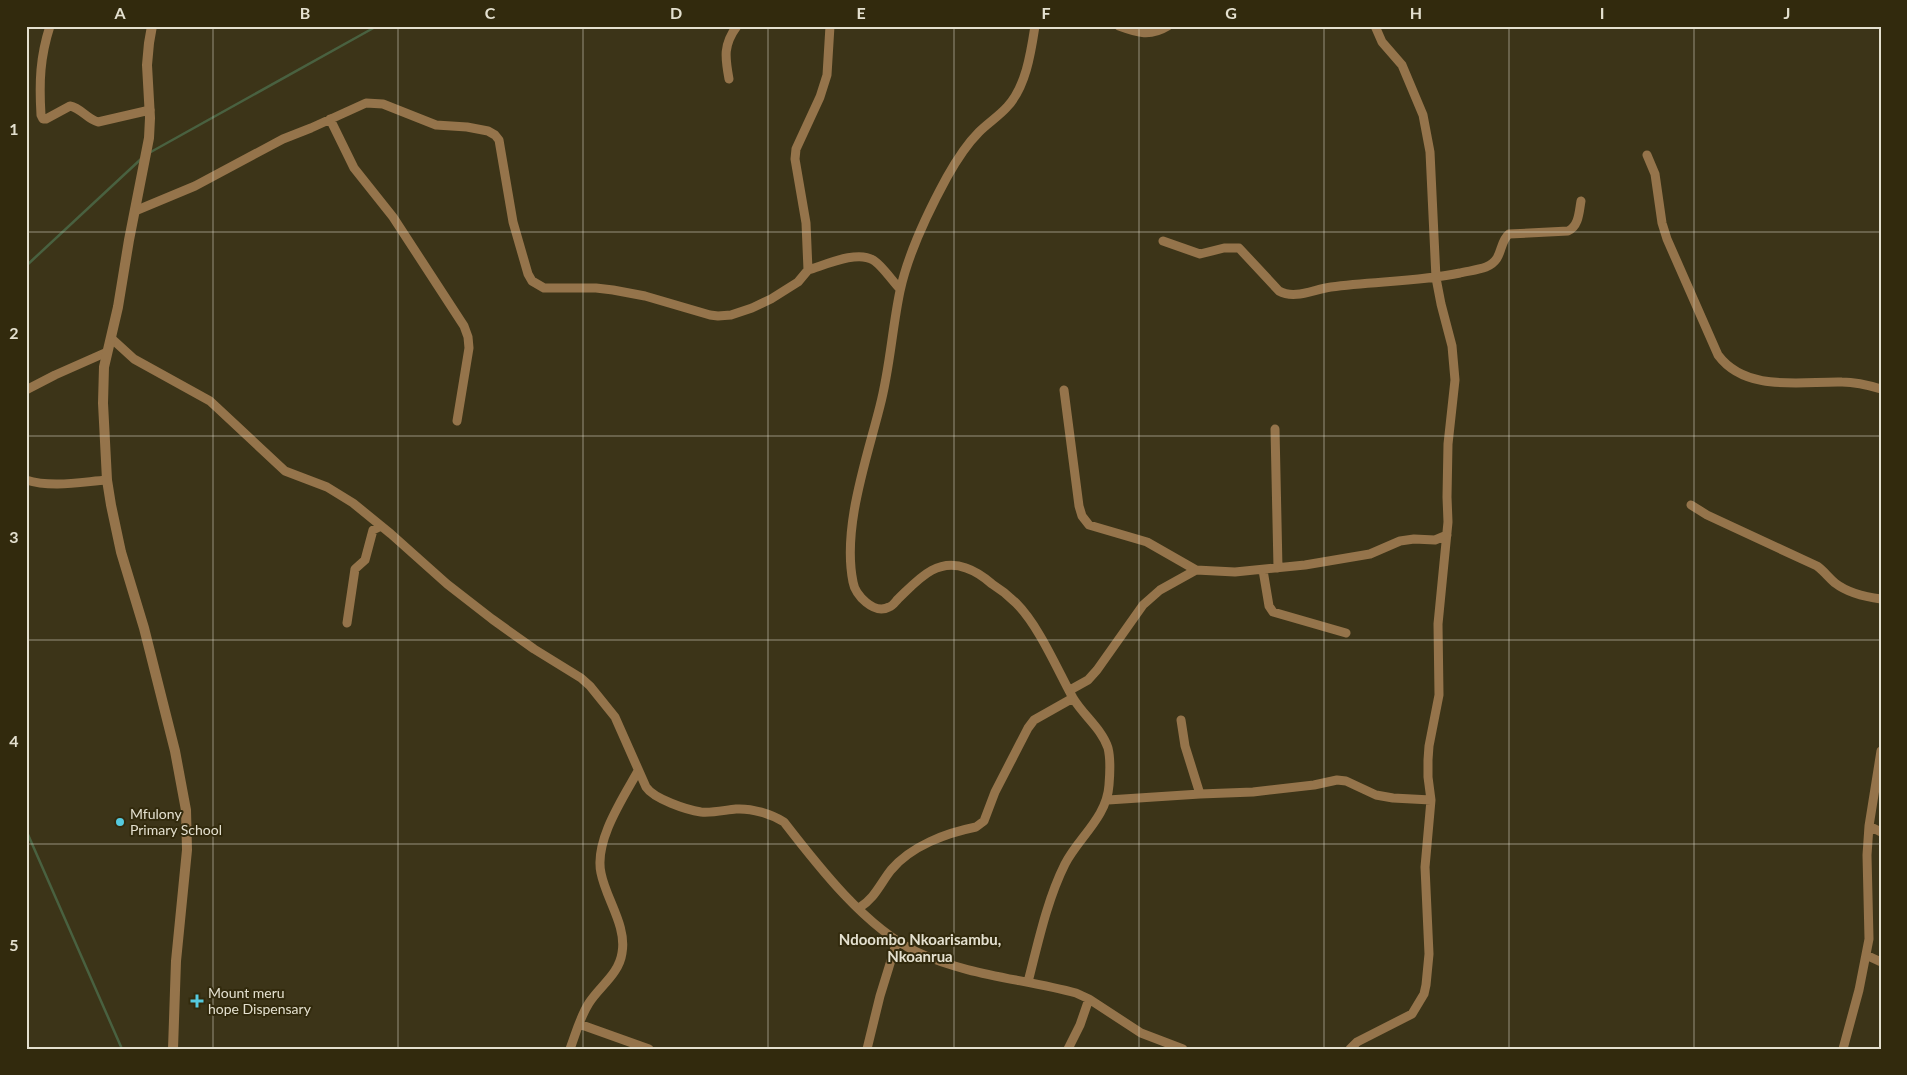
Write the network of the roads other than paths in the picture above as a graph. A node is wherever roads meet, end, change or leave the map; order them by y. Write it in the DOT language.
graph roads {
  1 [pos="50,26"];
  2 [pos="152,26"];
  3 [pos="737,26"];
  4 [pos="830,26"];
  5 [pos="1035,26"];
  6 [pos="1119,26"];
  7 [pos="1168,26"];
  8 [pos="1375,26"];
  9 [pos="730,79"];
  10 [pos="150,110"];
  11 [pos="330,119"];
  12 [pos="1647,155"];
  13 [pos="1581,201"];
  14 [pos="135,212"];
  15 [pos="1163,241"];
  16 [pos="808,270"];
  17 [pos="1436,278"];
  18 [pos="900,289"];
  19 [pos="111,338"];
  20 [pos="107,352"];
  21 [pos="1881,389"];
  22 [pos="26,390"];
  23 [pos="1064,390"];
  24 [pos="457,421"];
  25 [pos="1275,430"];
  26 [pos="26,480"];
  27 [pos="107,480"];
  28 [pos="1691,505"];
  29 [pos="381,526"];
  30 [pos="1447,535"];
  31 [pos="1278,568"];
  32 [pos="1196,570"];
  33 [pos="1263,570"];
  34 [pos="1881,599"];
  35 [pos="347,623"];
  36 [pos="1346,633"];
  37 [pos="1071,694"];
  38 [pos="1181,720"];
  39 [pos="1881,751"];
  40 [pos="638,771"];
  41 [pos="1200,794"];
  42 [pos="1108,800"];
  43 [pos="1430,800"];
  44 [pos="1869,826"];
  45 [pos="1881,832"];
  46 [pos="859,908"];
  47 [pos="897,941"];
  48 [pos="1866,955"];
  49 [pos="1881,962"];
  50 [pos="1028,982"];
  51 [pos="1089,999"];
  52 [pos="579,1024"];
  53 [pos="173,1049"];
  54 [pos="570,1049"];
  55 [pos="649,1049"];
  56 [pos="867,1049"];
  57 [pos="1068,1049"];
  58 [pos="1183,1049"];
  59 [pos="1350,1049"];
  60 [pos="1844,1049"];
  1 -- 10 [label="street"];
  2 -- 10 [label="street"];
  3 -- 9 [label="street"];
  4 -- 16 [label="street"];
  5 -- 18 [label="street"];
  6 -- 7 [label="street"];
  8 -- 17 [label="street"];
  10 -- 14 [label="street"];
  11 -- 14 [label="street"];
  11 -- 16 [label="street"];
  11 -- 24 [label="street"];
  12 -- 21 [label="street"];
  13 -- 17 [label="street"];
  14 -- 19 [label="street"];
  15 -- 17 [label="street"];
  16 -- 18 [label="street"];
  17 -- 30 [label="street"];
  18 -- 37 [label="street"];
  19 -- 20 [label="street"];
  19 -- 29 [label="street"];
  20 -- 22 [label="street"];
  20 -- 27 [label="street"];
  23 -- 32 [label="street"];
  25 -- 31 [label="street"];
  26 -- 27 [label="street"];
  27 -- 53 [label="street"];
  28 -- 34 [label="street"];
  29 -- 35 [label="street"];
  29 -- 40 [label="street"];
  30 -- 31 [label="street"];
  30 -- 43 [label="street"];
  31 -- 33 [label="street"];
  32 -- 33 [label="street"];
  32 -- 37 [label="street"];
  33 -- 36 [label="street"];
  37 -- 42 [label="street"];
  37 -- 46 [label="street"];
  38 -- 41 [label="street"];
  39 -- 44 [label="street"];
  40 -- 46 [label="street"];
  40 -- 52 [label="street"];
  41 -- 42 [label="street"];
  41 -- 43 [label="street"];
  42 -- 50 [label="street"];
  43 -- 59 [label="street"];
  44 -- 45 [label="street"];
  44 -- 48 [label="street"];
  46 -- 47 [label="street"];
  47 -- 50 [label="street"];
  47 -- 56 [label="street"];
  48 -- 49 [label="street"];
  48 -- 60 [label="street"];
  50 -- 51 [label="street"];
  51 -- 57 [label="street"];
  51 -- 58 [label="street"];
  52 -- 54 [label="street"];
  52 -- 55 [label="street"];
}
